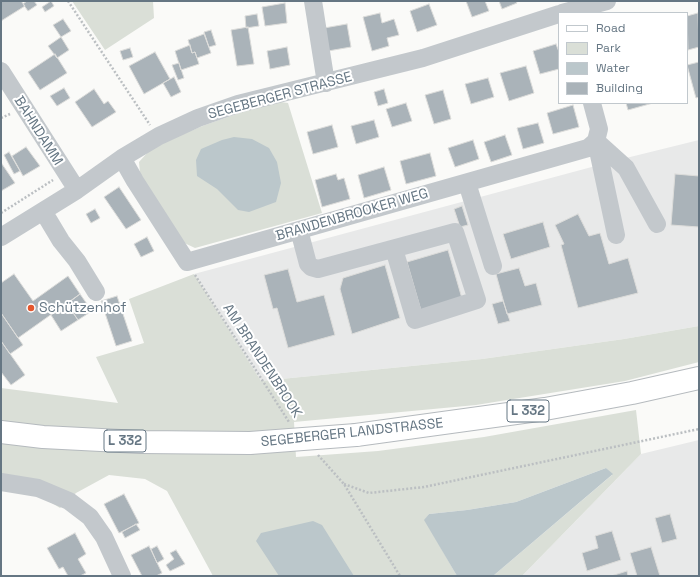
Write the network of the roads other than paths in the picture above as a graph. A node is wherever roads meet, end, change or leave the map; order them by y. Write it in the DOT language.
graph roads {
  1 [pos="312,1"];
  2 [pos="607,1"];
  3 [pos="564,10"];
  4 [pos="558,12"];
  5 [pos="1,72"];
  6 [pos="326,83"];
  7 [pos="592,104"];
  8 [pos="596,141"];
  9 [pos="122,158"];
  10 [pos="467,183"];
  11 [pos="77,190"];
  12 [pos="43,211"];
  13 [pos="657,224"];
  14 [pos="299,230"];
  15 [pos="616,235"];
  16 [pos="1,237"];
  17 [pos="394,249"];
  18 [pos="493,266"];
  19 [pos="96,292"];
  20 [pos="699,378"];
  21 [pos="1,432"];
  22 [pos="1,482"];
  23 [pos="122,576"];
  1 -- 6 [label="street"];
  2 -- 3 [label="street, SEGEBERGER STRASSE"];
  4 -- 6 [label="street, SEGEBERGER STRASSE"];
  5 -- 11 [label="street, BAHNDAMM"];
  6 -- 9 [label="street, SEGEBERGER STRASSE"];
  7 -- 8 [label="street"];
  8 -- 10 [label="street, BRANDENBROOKER WEG"];
  8 -- 13 [label="street"];
  8 -- 15 [label="street"];
  9 -- 11 [label="street, SEGEBERGER STRASSE"];
  9 -- 14 [label="street, BRANDENBROOKER WEG"];
  10 -- 14 [label="street, BRANDENBROOKER WEG"];
  10 -- 18 [label="street"];
  11 -- 12 [label="street, SEGEBERGER STRASSE"];
  12 -- 16 [label="street, SEGEBERGER STRASSE"];
  12 -- 19 [label="street"];
  14 -- 17 [label="street"];
  17 -- 17 [label="street"];
  20 -- 21 [label="main road, SEGEBERGER LANDSTRASSE / L 332, bridge"];
  22 -- 23 [label="street"];
}
